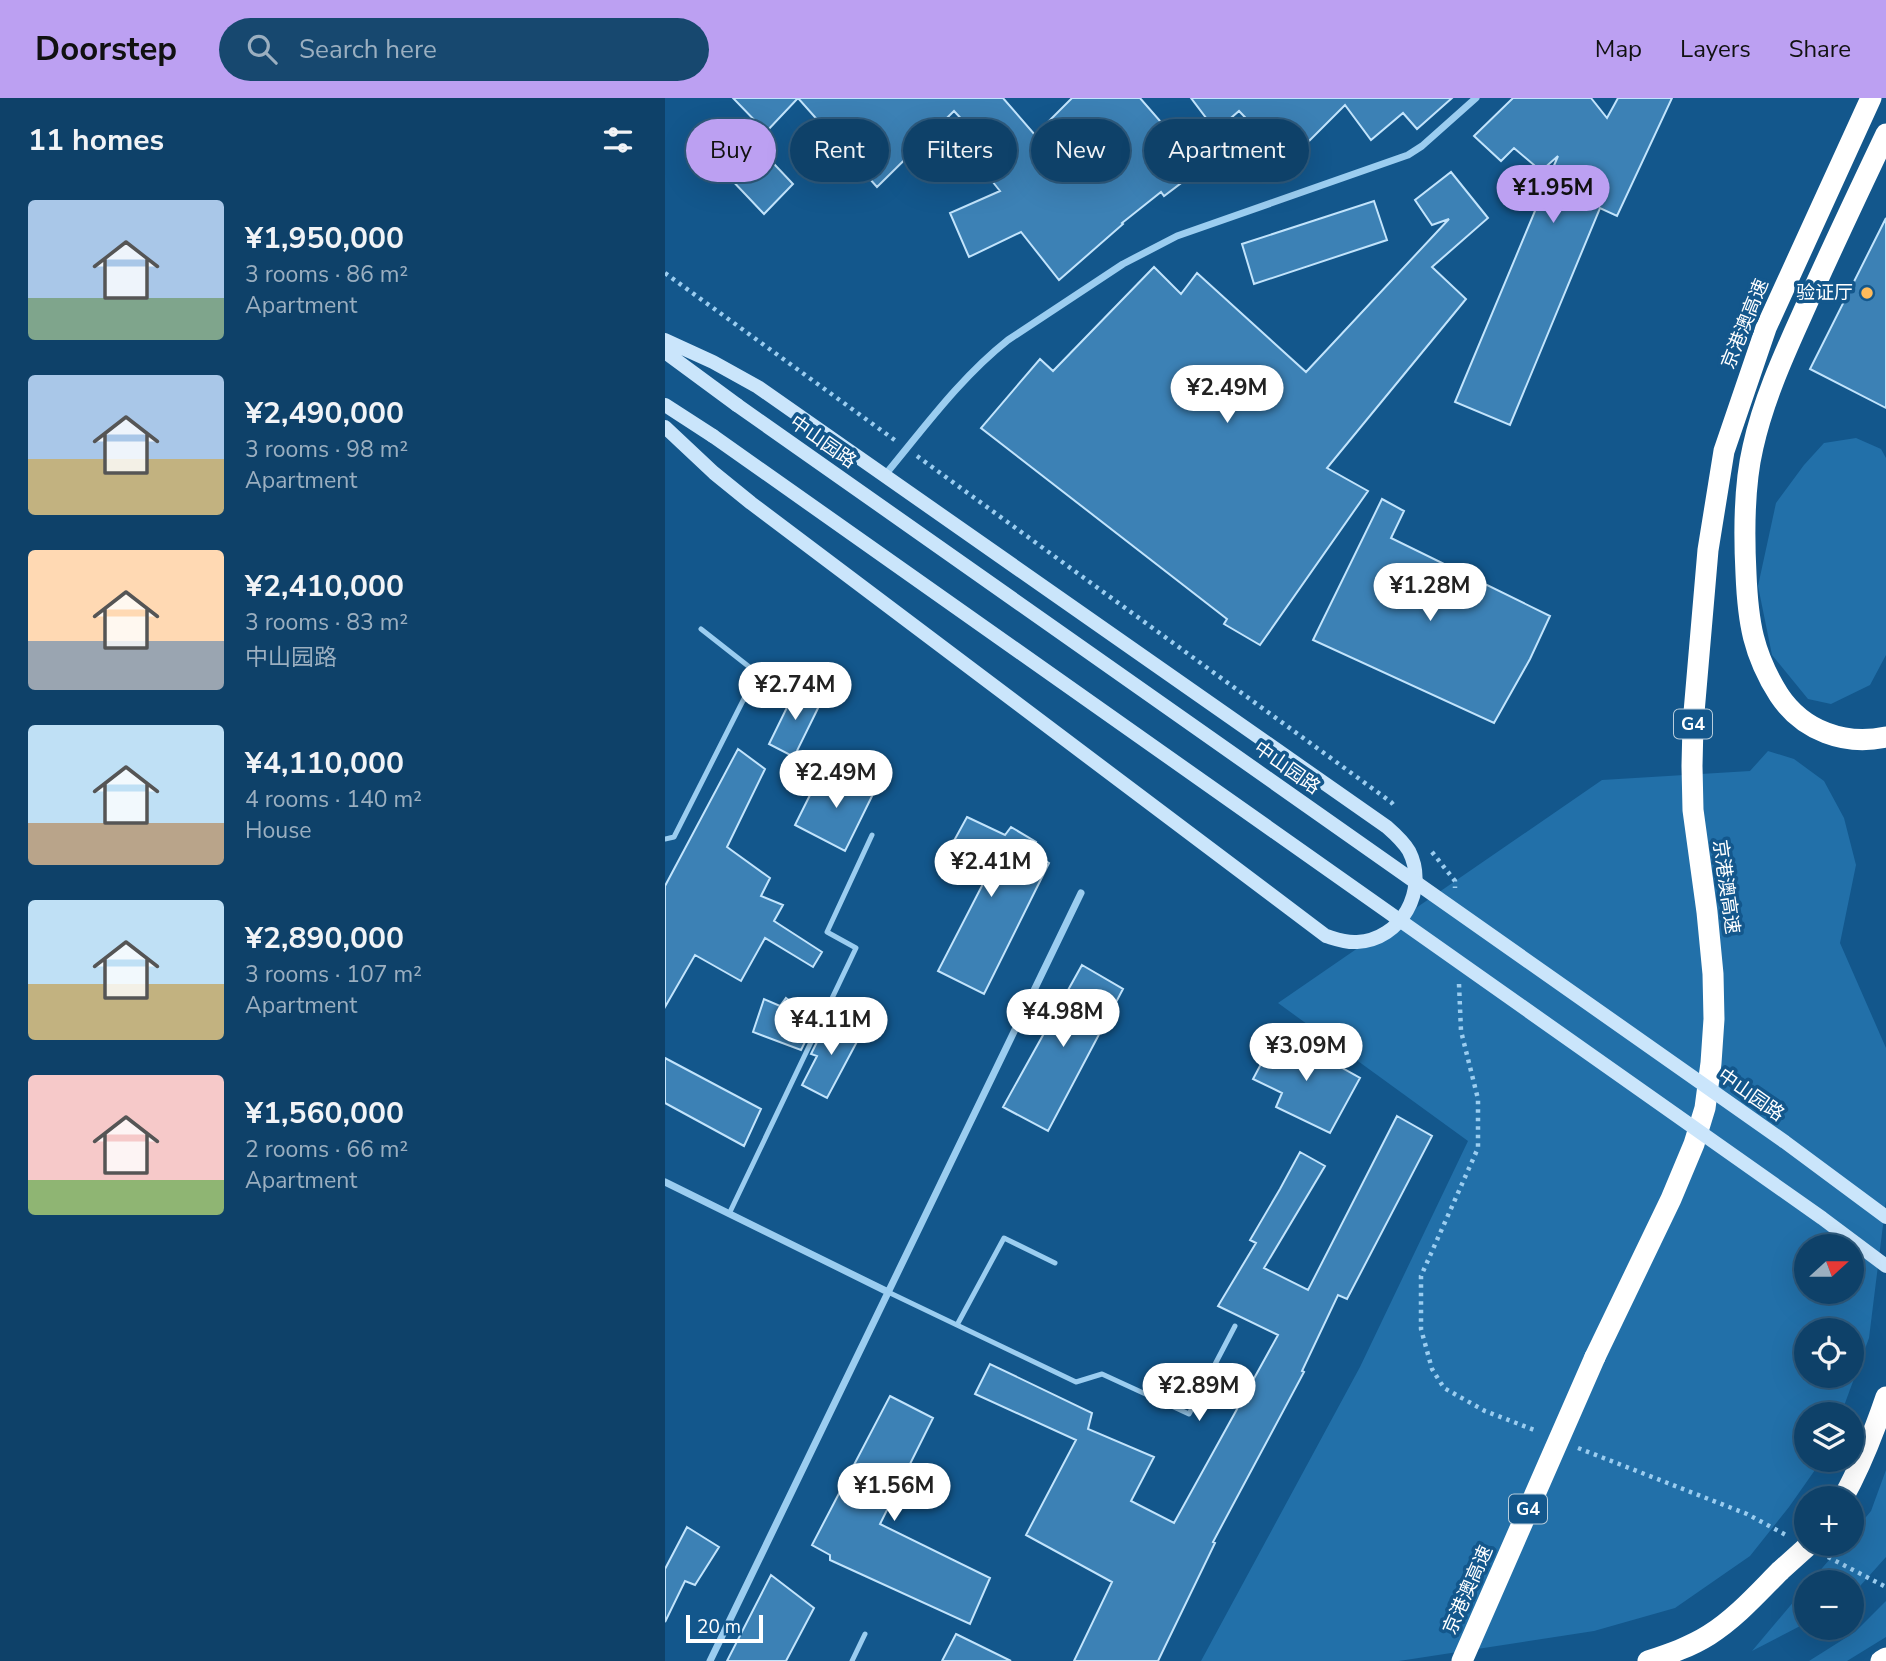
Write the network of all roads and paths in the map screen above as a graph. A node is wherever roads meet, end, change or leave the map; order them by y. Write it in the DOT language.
graph roads {
  1 [pos="1476,98"];
  2 [pos="1871,98"];
  3 [pos="1880,98"];
  4 [pos="1860,121"];
  5 [pos="1886,134"];
  6 [pos="665,340"];
  7 [pos="665,352"];
  8 [pos="665,405"];
  9 [pos="665,427"];
  10 [pos="885,474"];
  11 [pos="701,629"];
  12 [pos="1886,737"];
  13 [pos="871,835"];
  14 [pos="665,839"];
  15 [pos="1081,893"];
  16 [pos="665,1182"];
  17 [pos="729,1214"];
  18 [pos="1886,1217"];
  19 [pos="1055,1263"];
  20 [pos="1886,1266"];
  21 [pos="888,1292"];
  22 [pos="957,1325"];
  23 [pos="1235,1326"];
  24 [pos="1886,1397"];
  25 [pos="1850,1486"];
  26 [pos="1797,1556"];
  27 [pos="865,1634"];
  28 [pos="1886,1658"];
  29 [pos="710,1661"];
  30 [pos="852,1661"];
  31 [pos="1462,1661"];
  32 [pos="1648,1661"];
  33 [pos="1881,1661"];
  1 -- 10 [label="street"];
  2 -- 4 [label="highway, 京港澳高速 / G4"];
  3 -- 4 [label="highway"];
  4 -- 31 [label="highway, 京港澳高速 / G4, bridge"];
  5 -- 12 [label="highway"];
  6 -- 10 [label="main road"];
  7 -- 18 [label="main road, 中山园路, bridge"];
  8 -- 20 [label="main road, bridge"];
  9 -- 10 [label="main road"];
  11 -- 14 [label="lane"];
  13 -- 17 [label="lane"];
  15 -- 21 [label="street"];
  16 -- 17 [label="street"];
  17 -- 21 [label="street"];
  19 -- 22 [label="lane"];
  21 -- 22 [label="lane"];
  21 -- 29 [label="street"];
  22 -- 23 [label="lane"];
  24 -- 25 [label="highway"];
  26 -- 32 [label="highway, bridge"];
  27 -- 30 [label="lane"];
  28 -- 33 [label="highway"];
}
